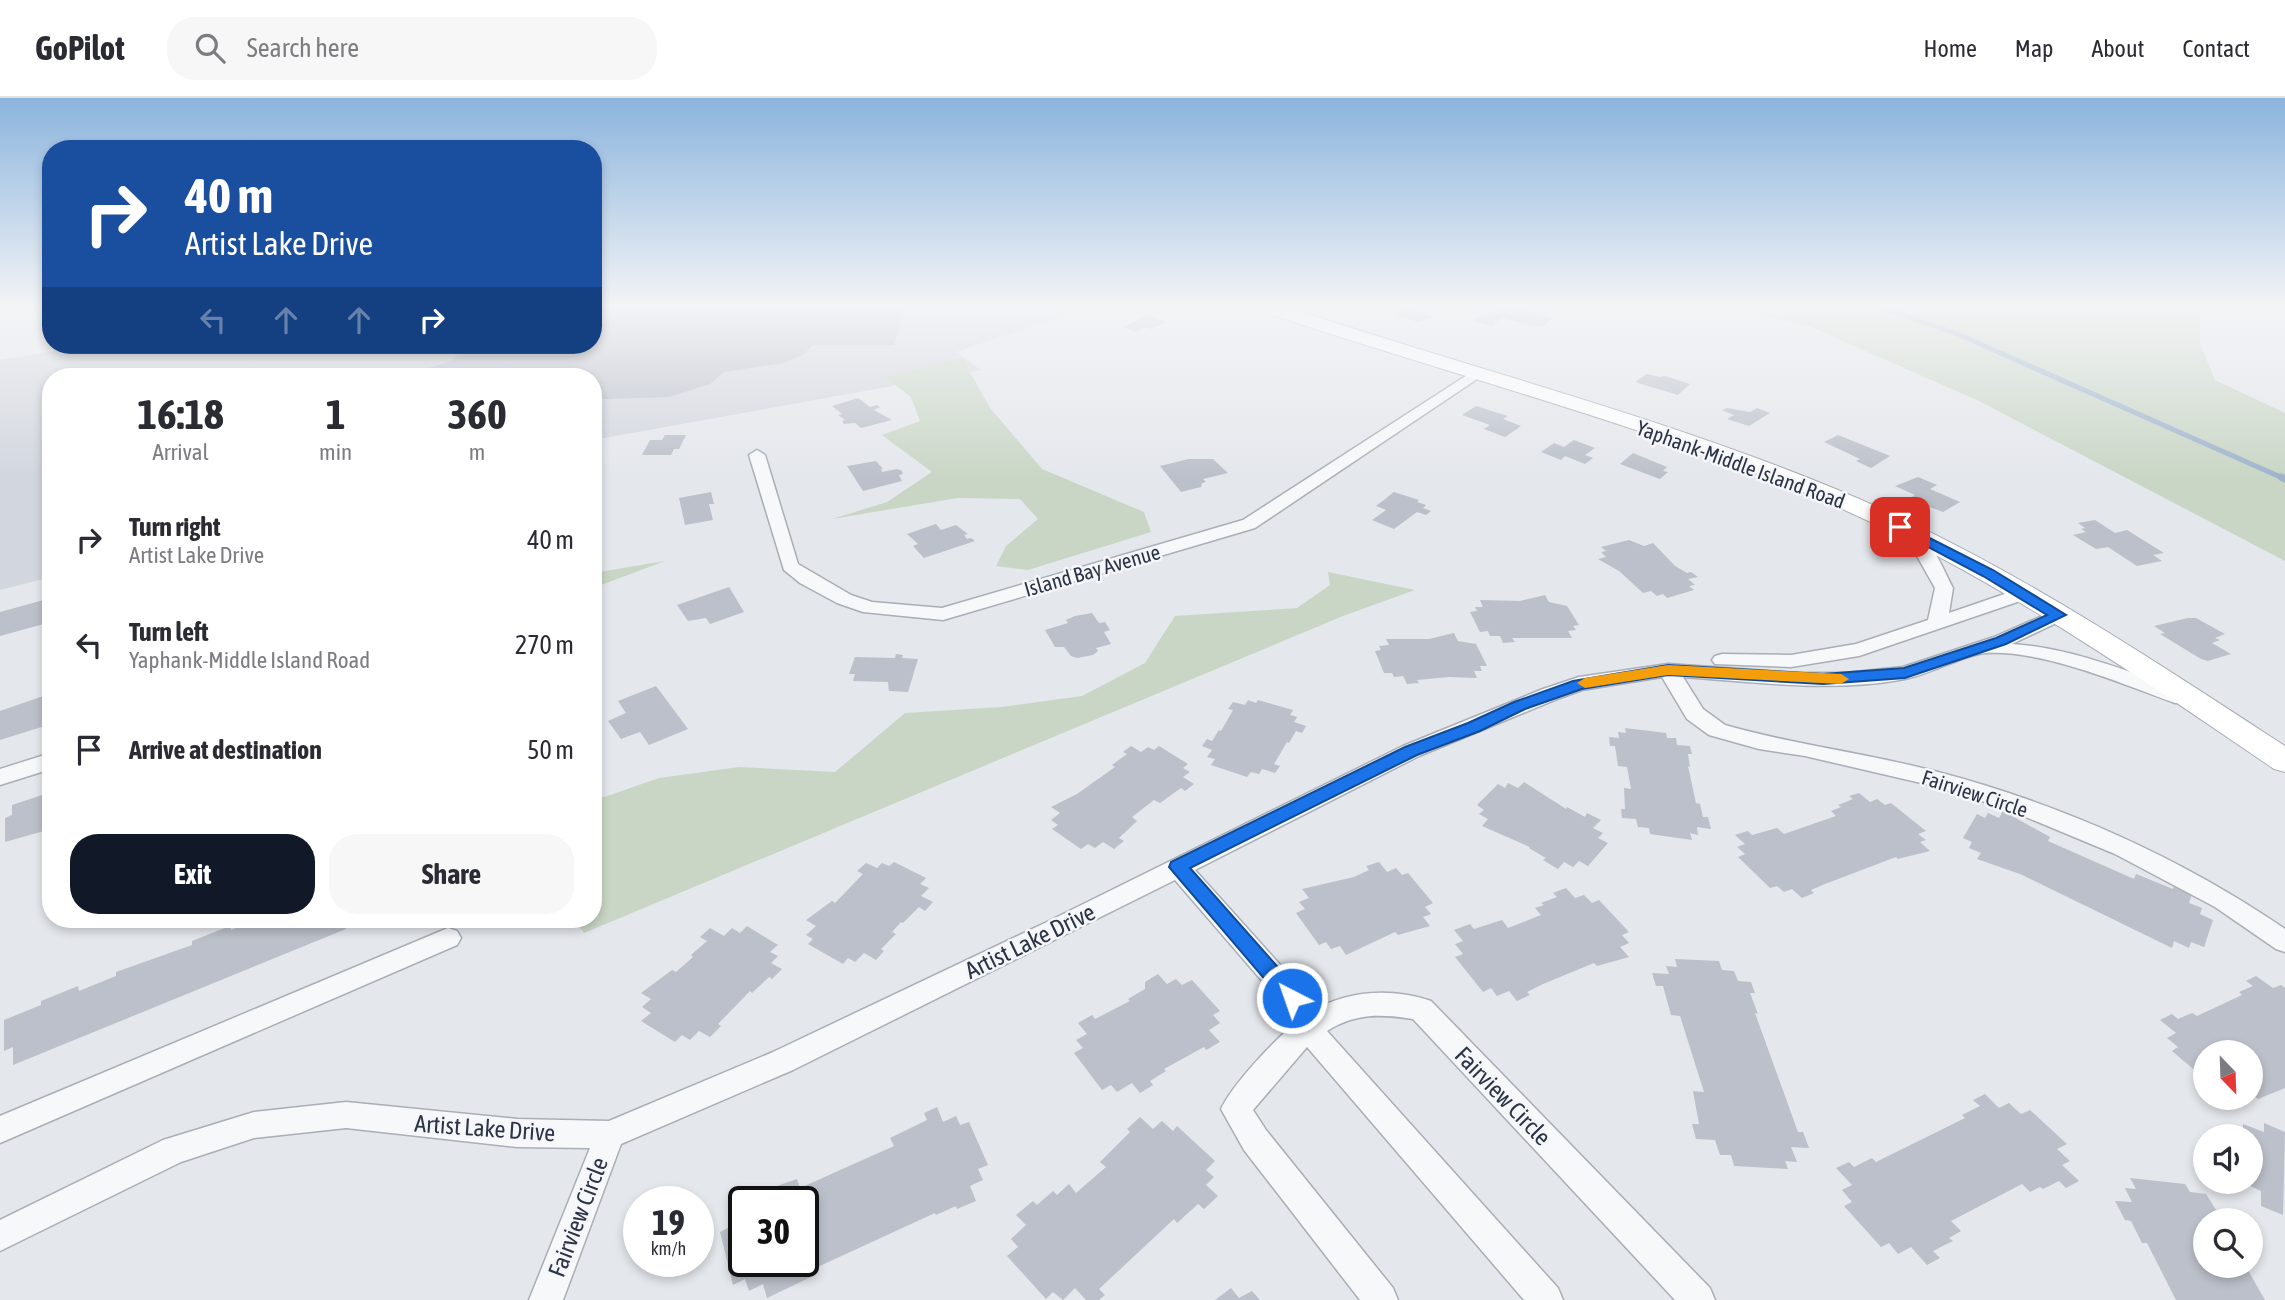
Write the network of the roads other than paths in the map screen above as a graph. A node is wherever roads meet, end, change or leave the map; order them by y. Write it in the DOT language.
graph roads {
  1 [pos="1444,364"];
  2 [pos="1475,374"];
  3 [pos="757,456"];
  4 [pos="1900,527"];
  5 [pos="2022,594"];
  6 [pos="2058,615"];
  7 [pos="1937,623"];
  8 [pos="1982,647"];
  9 [pos="1668,670"];
  10 [pos="2199,704"];
  11 [pos="2285,761"];
  12 [pos="42,764"];
  13 [pos="0,777"];
  14 [pos="1178,867"];
  15 [pos="448,938"];
  16 [pos="2285,942"];
  17 [pos="1307,1027"];
  18 [pos="0,1130"];
  19 [pos="610,1135"];
  20 [pos="0,1236"];
  21 [pos="546,1300"];
  22 [pos="1381,1300"];
  23 [pos="1546,1300"];
  24 [pos="1698,1300"];
  1 -- 2 [label="main road, Yaphank-Middle Island Road"];
  2 -- 3 [label="street, Island Bay Avenue"];
  2 -- 4 [label="main road, Yaphank-Middle Island Road"];
  4 -- 5 [label="main road, Yaphank-Middle Island Road"];
  4 -- 7 [label="street"];
  5 -- 6 [label="main road, Yaphank-Middle Island Road"];
  5 -- 7 [label="street"];
  6 -- 8 [label="street, Artist Lake Drive"];
  6 -- 10 [label="main road, Yaphank-Middle Island Road"];
  7 -- 9 [label="street"];
  8 -- 9 [label="street, Artist Lake Drive"];
  8 -- 10 [label="street"];
  9 -- 14 [label="street, Artist Lake Drive"];
  9 -- 16 [label="street, Fairview Circle"];
  10 -- 11 [label="main road, Yaphank-Middle Island Road"];
  12 -- 13 [label="street"];
  14 -- 17 [label="street"];
  14 -- 19 [label="street, Artist Lake Drive"];
  15 -- 18 [label="street"];
  17 -- 22 [label="street, Fairview Circle"];
  17 -- 23 [label="street"];
  17 -- 24 [label="street, Fairview Circle"];
  19 -- 20 [label="street, Artist Lake Drive"];
  19 -- 21 [label="street, Fairview Circle"];
}
